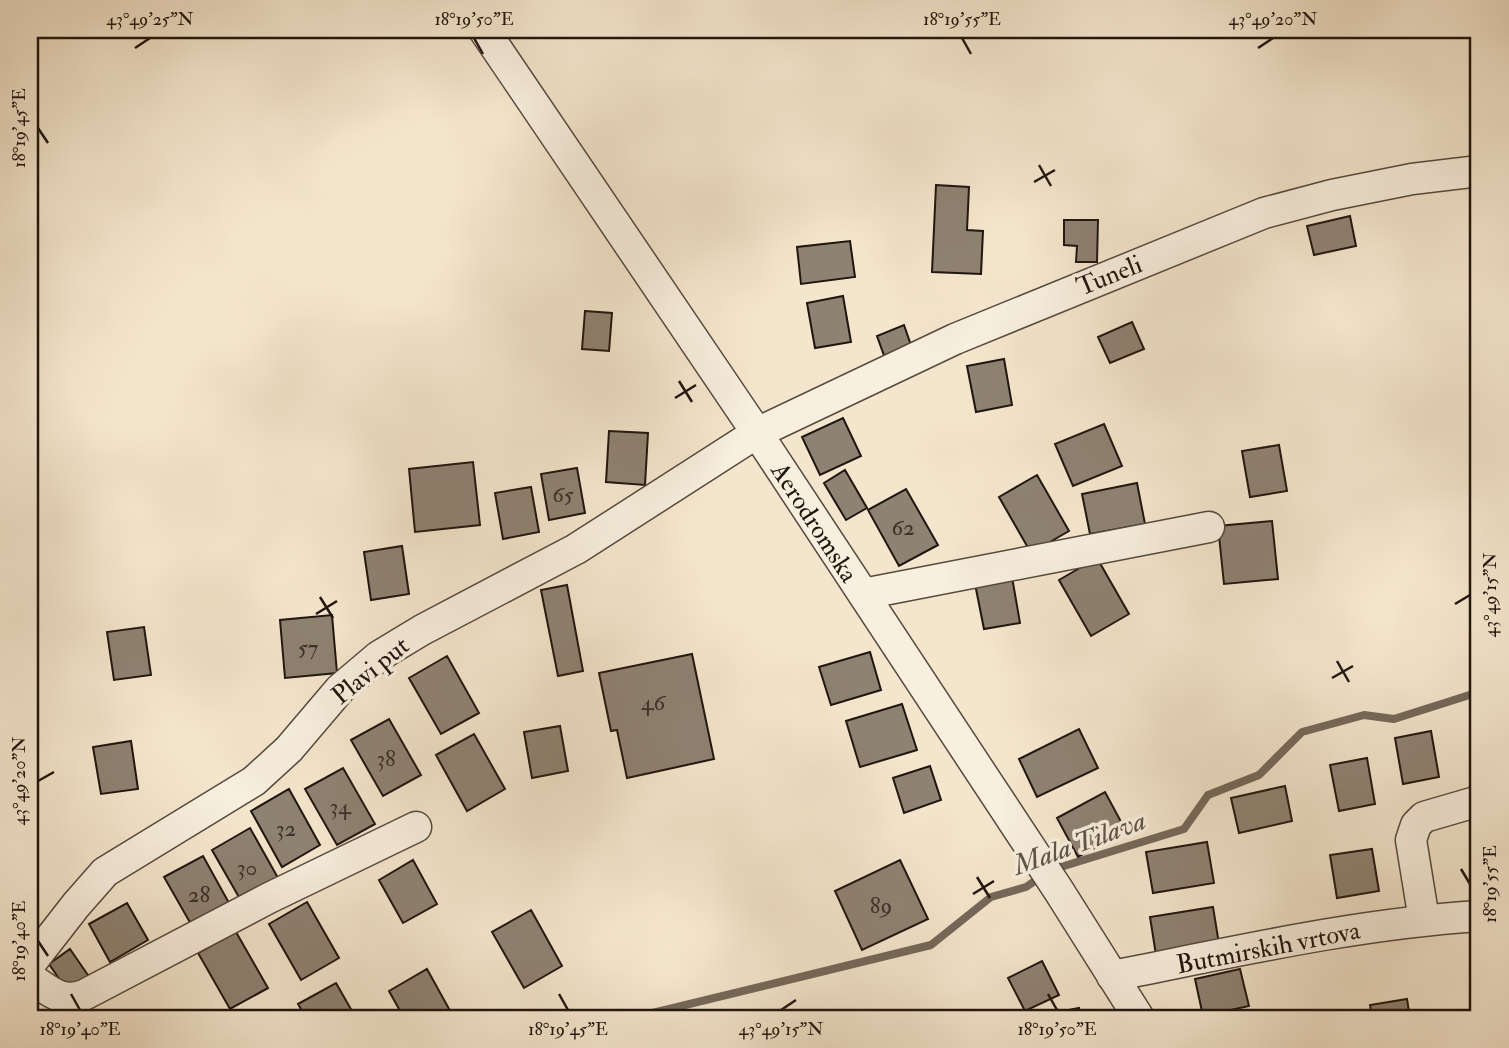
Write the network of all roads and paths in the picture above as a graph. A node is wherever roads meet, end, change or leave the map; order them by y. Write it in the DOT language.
graph roads {
  1 [pos="484,30"];
  2 [pos="1479,171"];
  3 [pos="757,433"];
  4 [pos="1209,527"];
  5 [pos="863,594"];
  6 [pos="1479,801"];
  7 [pos="416,827"];
  8 [pos="1479,916"];
  9 [pos="1424,919"];
  10 [pos="30,964"];
  11 [pos="1112,976"];
  12 [pos="30,978"];
  13 [pos="1139,1018"];
  1 -- 3 [label="street, Aerodromska"];
  2 -- 3 [label="street, Tuneli"];
  3 -- 5 [label="street, Aerodromska"];
  3 -- 10 [label="street, Plavi put"];
  4 -- 5 [label="street"];
  5 -- 11 [label="street, Aerodromska"];
  6 -- 9 [label="street"];
  7 -- 12 [label="street"];
  8 -- 9 [label="street, Butmirskih vrtova"];
  9 -- 11 [label="street, Butmirskih vrtova"];
  11 -- 13 [label="street, Aerodromska"];
}
